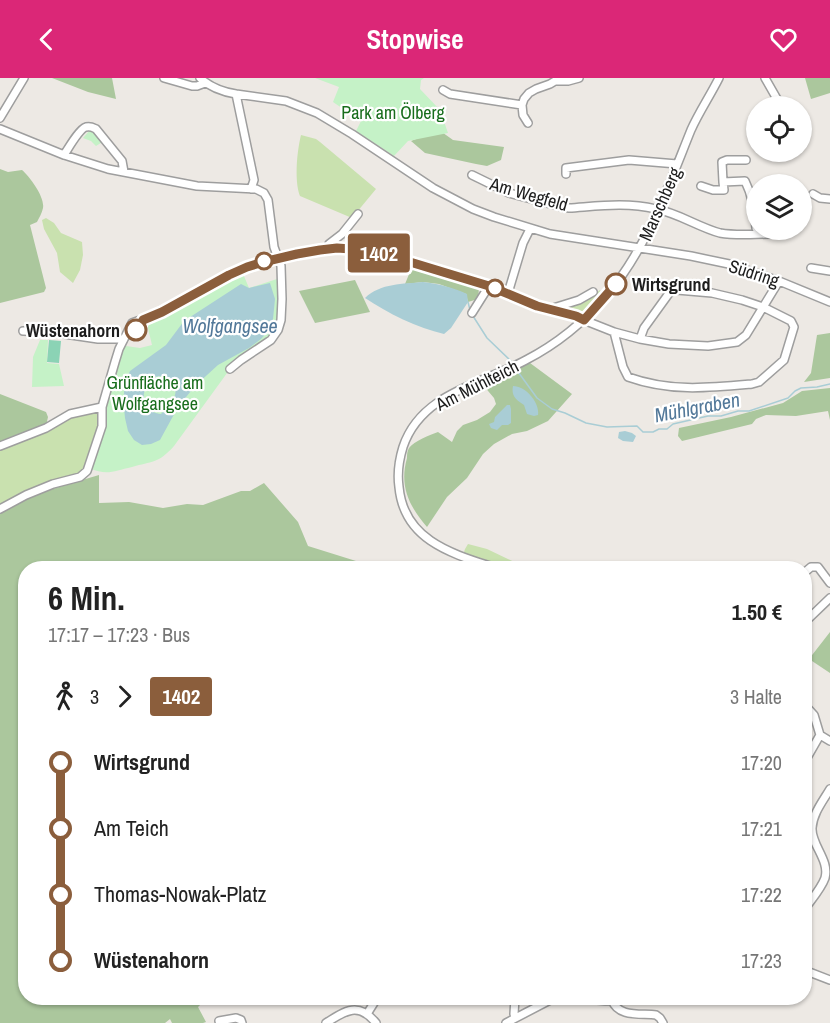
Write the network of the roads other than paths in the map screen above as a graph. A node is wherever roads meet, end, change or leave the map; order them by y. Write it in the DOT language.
graph roads {
  1 [pos="24,78"];
  2 [pos="164,78"];
  3 [pos="579,78"];
  4 [pos="719,78"];
  5 [pos="765,78"];
  6 [pos="553,79"];
  7 [pos="202,80"];
  8 [pos="443,90"];
  9 [pos="236,94"];
  10 [pos="776,96"];
  11 [pos="522,105"];
  12 [pos="3,106"];
  13 [pos="0,117"];
  14 [pos="528,123"];
  15 [pos="0,129"];
  16 [pos="64,155"];
  17 [pos="746,160"];
  18 [pos="677,164"];
  19 [pos="124,172"];
  20 [pos="566,174"];
  21 [pos="472,175"];
  22 [pos="723,182"];
  23 [pos="746,184"];
  24 [pos="701,186"];
  25 [pos="251,189"];
  26 [pos="813,194"];
  27 [pos="830,199"];
  28 [pos="658,209"];
  29 [pos="358,214"];
  30 [pos="530,229"];
  31 [pos="746,233"];
  32 [pos="342,234"];
  33 [pos="347,248"];
  34 [pos="640,248"];
  35 [pos="328,249"];
  36 [pos="279,258"];
  37 [pos="811,268"];
  38 [pos="830,271"];
  39 [pos="779,280"];
  40 [pos="489,286"];
  41 [pos="593,292"];
  42 [pos="508,293"];
  43 [pos="830,302"];
  44 [pos="763,307"];
  45 [pos="550,309"];
  46 [pos="472,313"];
  47 [pos="584,320"];
  48 [pos="23,331"];
  49 [pos="614,332"];
  50 [pos="124,339"];
  51 [pos="640,339"];
  52 [pos="230,369"];
  53 [pos="102,407"];
  54 [pos="0,446"];
  55 [pos="0,509"];
  56 [pos="475,561"];
  57 [pos="812,567"];
  58 [pos="830,583"];
  59 [pos="830,598"];
  60 [pos="812,615"];
  61 [pos="812,714"];
  62 [pos="820,735"];
  63 [pos="830,741"];
  64 [pos="812,749"];
  65 [pos="830,789"];
  66 [pos="812,820"];
  67 [pos="812,837"];
  68 [pos="828,874"];
  69 [pos="812,898"];
  70 [pos="812,973"];
  71 [pos="830,980"];
  72 [pos="373,1005"];
  73 [pos="515,1005"];
  74 [pos="540,1005"];
  75 [pos="614,1005"];
  76 [pos="367,1014"];
  77 [pos="515,1018"];
  78 [pos="219,1021"];
  79 [pos="242,1023"];
  80 [pos="326,1023"];
  81 [pos="376,1023"];
  82 [pos="506,1023"];
  83 [pos="663,1023"];
  1 -- 12 [label="street"];
  2 -- 7 [label="street"];
  3 -- 6 [label="street"];
  4 -- 18 [label="street, Marschberg"];
  5 -- 10 [label="street"];
  6 -- 11 [label="street"];
  7 -- 9 [label="street"];
  8 -- 11 [label="street"];
  9 -- 25 [label="street"];
  9 -- 30 [label="street"];
  11 -- 14 [label="street"];
  12 -- 13 [label="street"];
  15 -- 16 [label="street"];
  16 -- 19 [label="street"];
  16 -- 19 [label="street"];
  17 -- 22 [label="street"];
  18 -- 20 [label="street"];
  18 -- 28 [label="street, Marschberg"];
  19 -- 25 [label="street"];
  21 -- 28 [label="street, Am Wegfeld"];
  22 -- 23 [label="street"];
  22 -- 24 [label="street"];
  25 -- 36 [label="street"];
  26 -- 27 [label="street"];
  28 -- 31 [label="street, Am Wegfeld"];
  28 -- 34 [label="street, Marschberg"];
  29 -- 32 [label="street"];
  30 -- 34 [label="street"];
  30 -- 42 [label="street"];
  32 -- 33 [label="street"];
  32 -- 35 [label="street"];
  33 -- 35 [label="street"];
  33 -- 40 [label="street"];
  34 -- 39 [label="street, Südring"];
  34 -- 47 [label="street, Marschberg"];
  35 -- 36 [label="street"];
  36 -- 50 [label="street"];
  36 -- 52 [label="street"];
  37 -- 38 [label="street"];
  39 -- 43 [label="street, Südring"];
  39 -- 44 [label="street"];
  40 -- 42 [label="street"];
  40 -- 46 [label="street"];
  41 -- 45 [label="street"];
  42 -- 45 [label="street"];
  44 -- 49 [label="street"];
  44 -- 51 [label="street"];
  44 -- 51 [label="street"];
  45 -- 47 [label="street"];
  47 -- 49 [label="street"];
  47 -- 56 [label="street, Am Mühlteich"];
  48 -- 50 [label="street"];
  49 -- 51 [label="street"];
  50 -- 53 [label="street"];
  53 -- 54 [label="street"];
  53 -- 55 [label="street"];
  57 -- 58 [label="street"];
  59 -- 60 [label="street"];
  61 -- 62 [label="street"];
  62 -- 63 [label="street"];
  62 -- 64 [label="street"];
  65 -- 66 [label="street"];
  67 -- 68 [label="street"];
  68 -- 69 [label="street"];
  70 -- 71 [label="street"];
  72 -- 76 [label="street"];
  73 -- 77 [label="street"];
  74 -- 77 [label="street"];
  75 -- 83 [label="street"];
  76 -- 80 [label="street"];
  76 -- 81 [label="street"];
  77 -- 82 [label="street"];
  78 -- 79 [label="street"];
}
